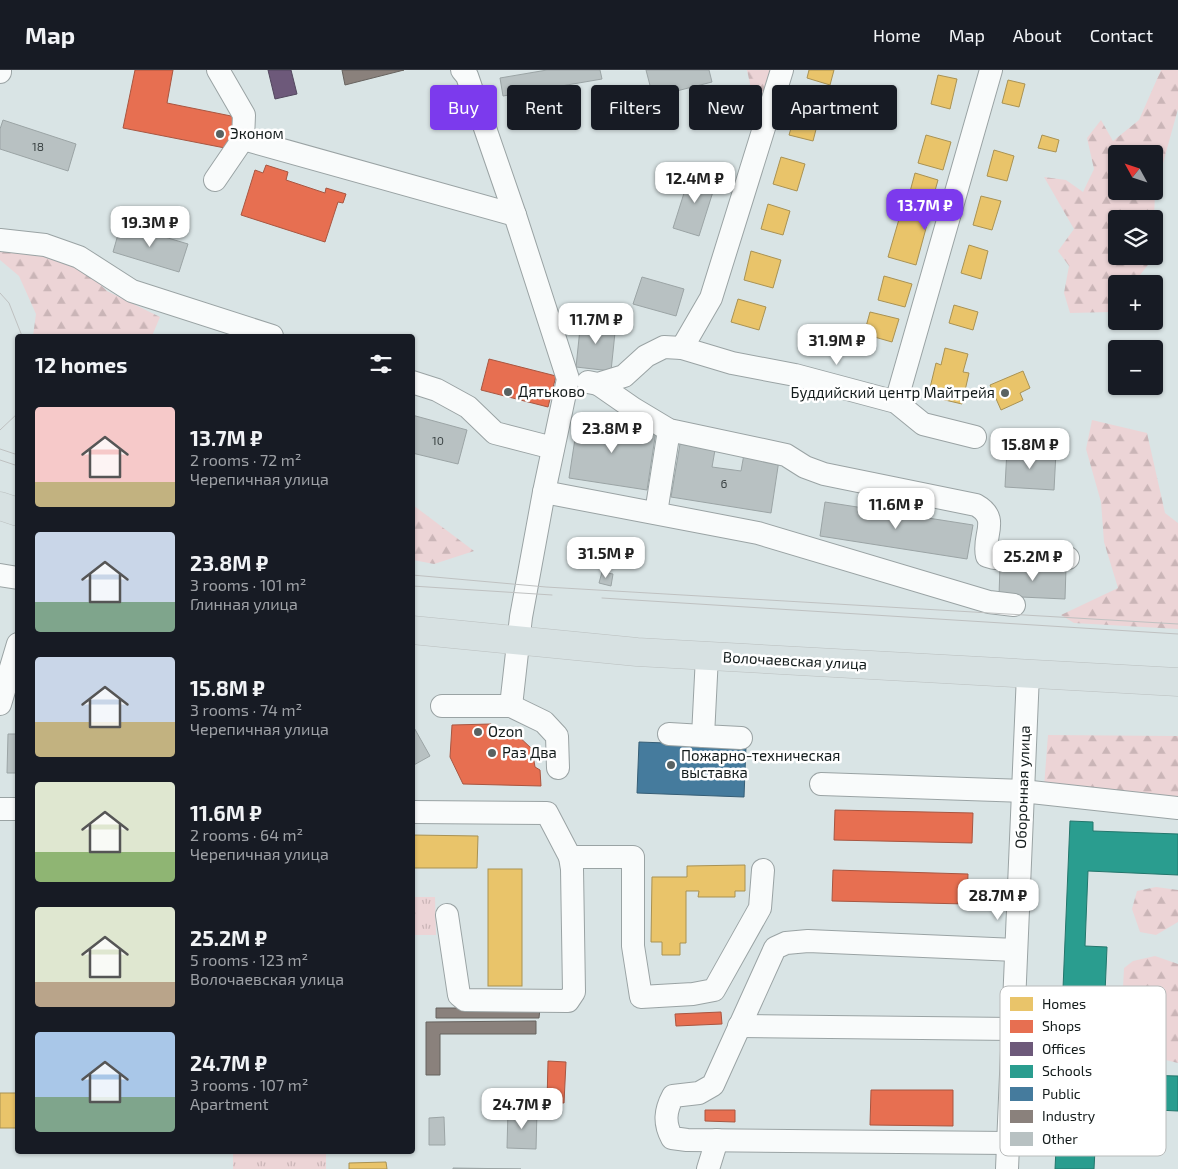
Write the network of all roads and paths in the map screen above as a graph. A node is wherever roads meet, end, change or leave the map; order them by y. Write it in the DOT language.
graph roads {
  1 [pos="218,70"];
  2 [pos="462,70"];
  3 [pos="782,70"];
  4 [pos="991,70"];
  5 [pos="243,139"];
  6 [pos="215,180"];
  7 [pos="515,214"];
  8 [pos="0,240"];
  9 [pos="266,334"];
  10 [pos="682,348"];
  11 [pos="568,379"];
  12 [pos="415,383"];
  13 [pos="598,384"];
  14 [pos="896,402"];
  15 [pos="669,430"];
  16 [pos="975,437"];
  17 [pos="553,448"];
  18 [pos="544,492"];
  19 [pos="0,506"];
  20 [pos="15,511"];
  21 [pos="656,513"];
  22 [pos="1068,558"];
  23 [pos="0,576"];
  24 [pos="15,578"];
  25 [pos="1014,604"];
  26 [pos="415,630"];
  27 [pos="517,641"];
  28 [pos="15,654"];
  29 [pos="707,656"];
  30 [pos="1028,674"];
  31 [pos="1178,682"];
  32 [pos="0,704"];
  33 [pos="442,706"];
  34 [pos="511,706"];
  35 [pos="669,734"];
  36 [pos="703,736"];
  37 [pos="741,738"];
  38 [pos="558,768"];
  39 [pos="821,784"];
  40 [pos="1022,791"];
  41 [pos="1178,808"];
  42 [pos="0,809"];
  43 [pos="15,809"];
  44 [pos="415,812"];
  45 [pos="570,857"];
  46 [pos="763,870"];
  47 [pos="447,915"];
  48 [pos="1016,950"];
  49 [pos="1015,986"];
  50 [pos="739,1026"];
  51 [pos="1000,1029"];
  52 [pos="717,1140"];
  53 [pos="1000,1143"];
  54 [pos="1008,1156"];
  55 [pos="708,1169"];
  56 [pos="1007,1169"];
  1 -- 5 [label="street"];
  2 -- 7 [label="street"];
  3 -- 10 [label="street"];
  4 -- 14 [label="street"];
  5 -- 6 [label="street"];
  5 -- 7 [label="street"];
  7 -- 11 [label="street"];
  8 -- 9 [label="street"];
  10 -- 13 [label="street"];
  10 -- 14 [label="street"];
  11 -- 13 [label="street"];
  11 -- 17 [label="street"];
  12 -- 17 [label="street"];
  13 -- 15 [label="street"];
  14 -- 16 [label="street"];
  15 -- 21 [label="street"];
  15 -- 22 [label="street"];
  17 -- 18 [label="street"];
  18 -- 21 [label="street"];
  18 -- 27 [label="street"];
  19 -- 20 [label="main road"];
  21 -- 25 [label="street"];
  23 -- 24 [label="street"];
  26 -- 27 [label="main road, Волочаевская улица"];
  27 -- 29 [label="main road, Волочаевская улица"];
  27 -- 34 [label="street"];
  28 -- 32 [label="street"];
  29 -- 30 [label="main road, Волочаевская улица"];
  29 -- 36 [label="street"];
  30 -- 31 [label="main road, Волочаевская улица"];
  30 -- 40 [label="street, Оборонная улица"];
  33 -- 34 [label="street"];
  34 -- 38 [label="street"];
  35 -- 36 [label="street"];
  36 -- 37 [label="street"];
  39 -- 40 [label="street"];
  40 -- 41 [label="street"];
  40 -- 48 [label="street, Оборонная улица"];
  42 -- 43 [label="street"];
  44 -- 45 [label="street"];
  45 -- 46 [label="street"];
  45 -- 47 [label="street"];
  48 -- 49 [label="street, Оборонная улица"];
  48 -- 50 [label="street"];
  50 -- 51 [label="street"];
  50 -- 52 [label="street"];
  52 -- 53 [label="street"];
  52 -- 55 [label="street"];
  54 -- 56 [label="street, Оборонная улица"];
}
